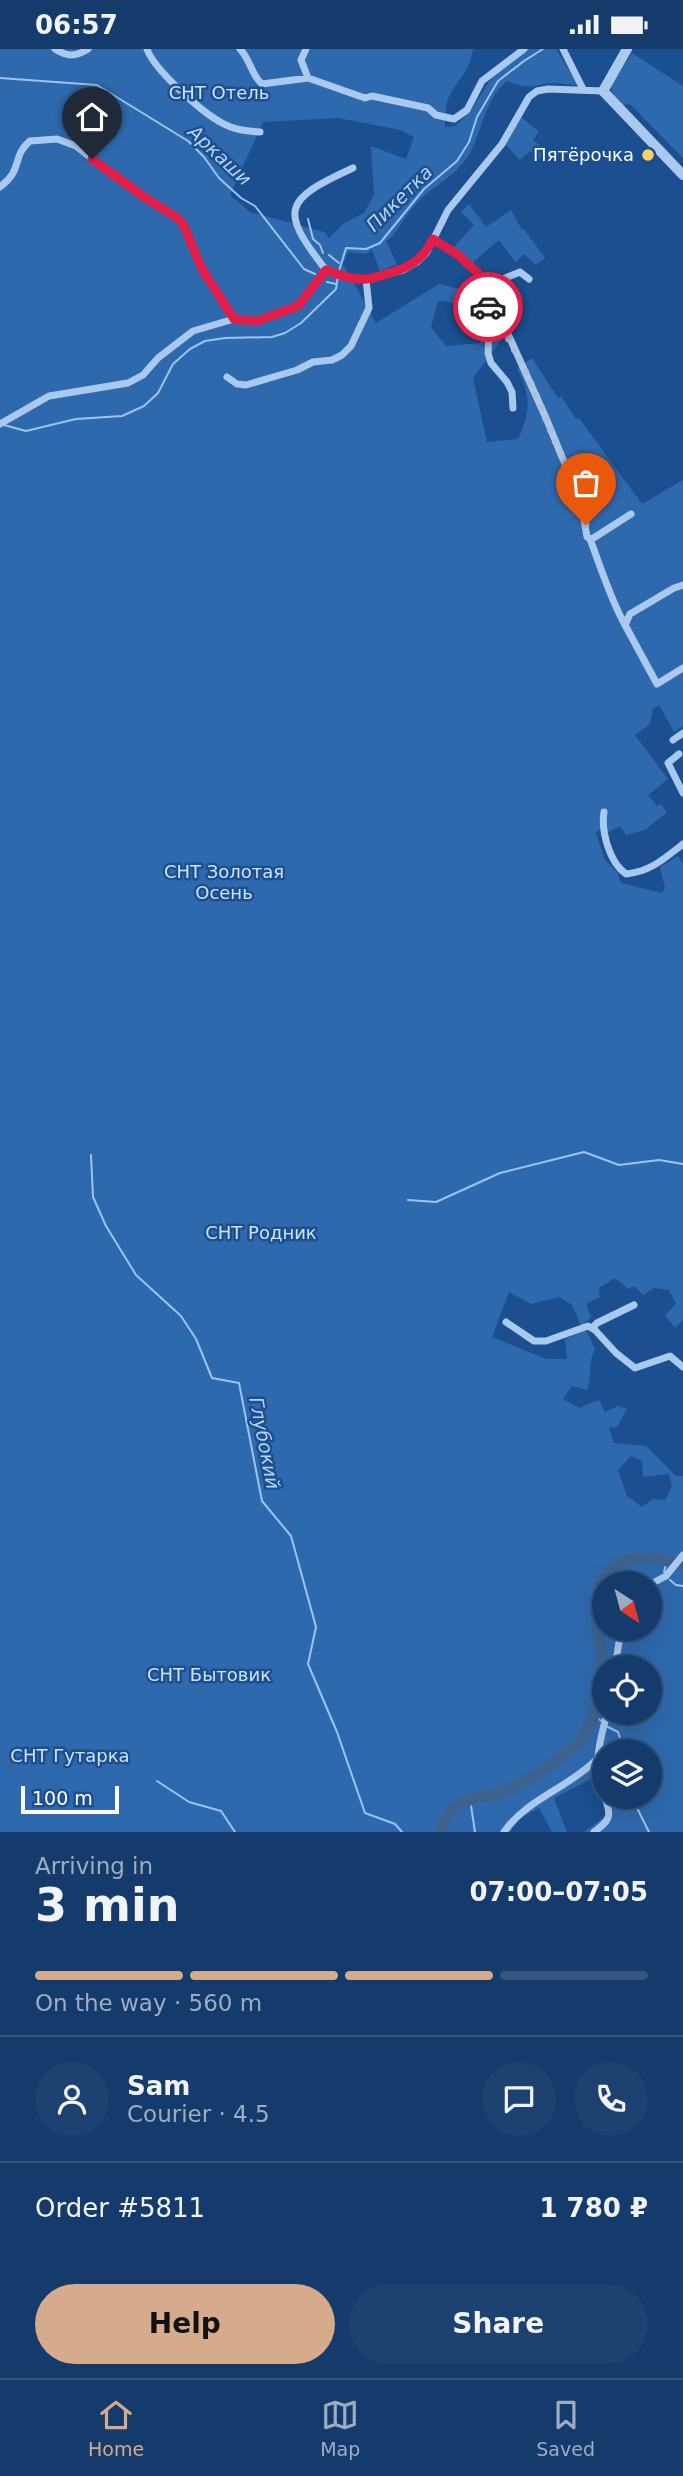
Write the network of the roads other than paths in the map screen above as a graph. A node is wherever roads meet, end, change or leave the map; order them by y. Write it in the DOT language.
graph roads {
  1 [pos="55,49"];
  2 [pos="88,49"];
  3 [pos="147,49"];
  4 [pos="240,49"];
  5 [pos="306,49"];
  6 [pos="524,49"];
  7 [pos="563,49"];
  8 [pos="627,49"];
  9 [pos="308,78"];
  10 [pos="583,89"];
  11 [pos="603,91"];
  12 [pos="260,132"];
  13 [pos="353,168"];
  14 [pos="683,175"];
  15 [pos="0,187"];
  16 [pos="433,239"];
  17 [pos="326,270"];
  18 [pos="480,275"];
  19 [pos="366,279"];
  20 [pos="529,279"];
  21 [pos="486,305"];
  22 [pos="234,319"];
  23 [pos="227,377"];
  24 [pos="513,408"];
  25 [pos="0,424"];
  26 [pos="631,514"];
  27 [pos="590,539"];
  28 [pos="683,585"];
  29 [pos="625,625"];
  30 [pos="683,668"];
  31 [pos="683,733"];
  32 [pos="673,740"];
  33 [pos="679,754"];
  34 [pos="683,793"];
  35 [pos="604,812"];
  36 [pos="683,844"];
  37 [pos="634,1305"];
  38 [pos="506,1322"];
  39 [pos="595,1330"];
  40 [pos="683,1367"];
  41 [pos="679,1560"];
  42 [pos="662,1578"];
  43 [pos="592,1764"];
  44 [pos="609,1809"];
  45 [pos="504,1832"];
  46 [pos="594,1832"];
  1 -- 2 [label="street"];
  3 -- 12 [label="street"];
  4 -- 9 [label="street"];
  5 -- 9 [label="street"];
  6 -- 9 [label="street"];
  7 -- 10 [label="street"];
  8 -- 11 [label="street"];
  10 -- 11 [label="street"];
  10 -- 16 [label="street"];
  11 -- 14 [label="street"];
  13 -- 17 [label="street"];
  15 -- 22 [label="street"];
  16 -- 18 [label="street"];
  16 -- 19 [label="street"];
  17 -- 19 [label="street"];
  17 -- 22 [label="street"];
  18 -- 20 [label="street"];
  18 -- 21 [label="street"];
  19 -- 23 [label="street"];
  21 -- 24 [label="street"];
  21 -- 27 [label="street"];
  22 -- 25 [label="street"];
  26 -- 27 [label="street"];
  27 -- 29 [label="street"];
  28 -- 29 [label="street"];
  29 -- 30 [label="street"];
  31 -- 32 [label="street"];
  33 -- 34 [label="street"];
  35 -- 36 [label="street"];
  37 -- 39 [label="street"];
  38 -- 39 [label="street"];
  39 -- 40 [label="street"];
  41 -- 42 [label="street"];
  43 -- 45 [label="street"];
  44 -- 46 [label="street"];
}
